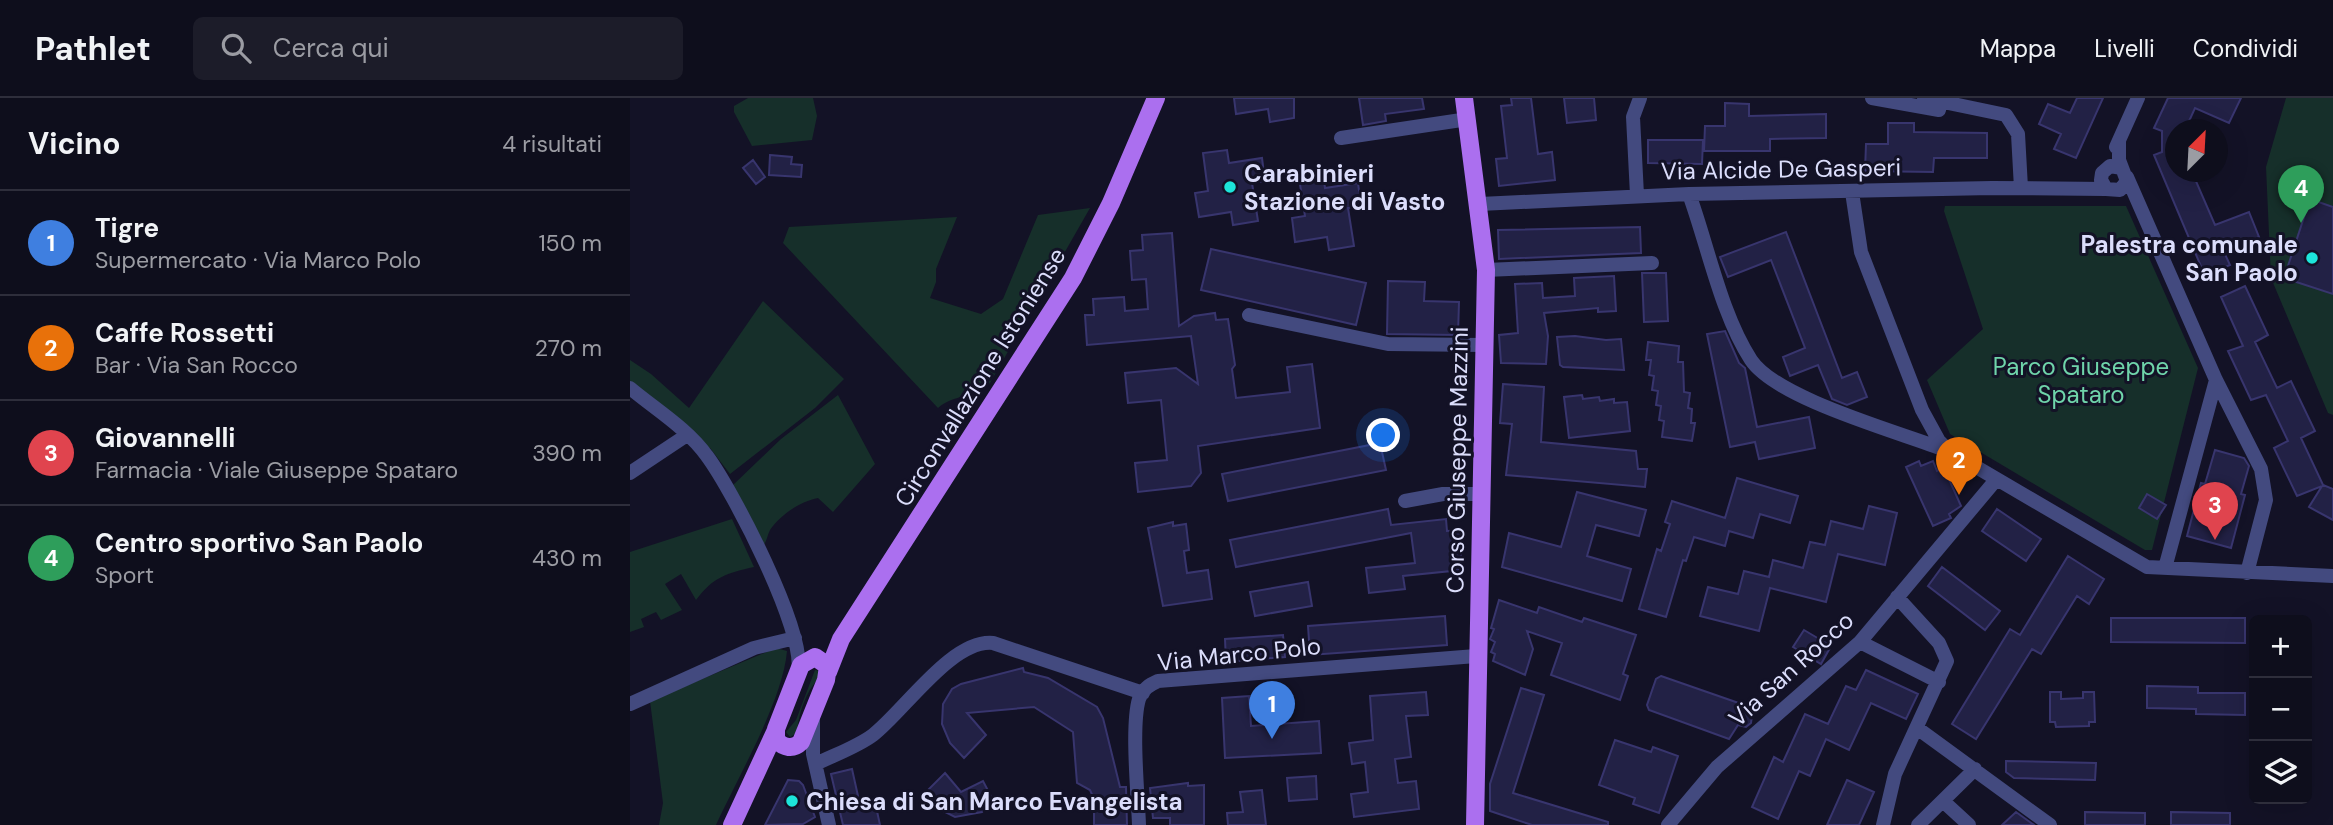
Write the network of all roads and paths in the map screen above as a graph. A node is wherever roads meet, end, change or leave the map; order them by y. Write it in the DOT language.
graph roads {
  1 [pos="1156,98"];
  2 [pos="1464,98"];
  3 [pos="1640,98"];
  4 [pos="1872,98"];
  5 [pos="1924,98"];
  6 [pos="2138,98"];
  7 [pos="1888,100"];
  8 [pos="1468,119"];
  9 [pos="2012,122"];
  10 [pos="1341,138"];
  11 [pos="2114,178"];
  12 [pos="2021,188"];
  13 [pos="1852,192"];
  14 [pos="1689,194"];
  15 [pos="1637,195"];
  16 [pos="1480,204"];
  17 [pos="1652,263"];
  18 [pos="1486,270"];
  19 [pos="1249,315"];
  20 [pos="1483,345"];
  21 [pos="2216,380"];
  22 [pos="630,388"];
  23 [pos="687,435"];
  24 [pos="1950,451"];
  25 [pos="630,473"];
  26 [pos="1995,481"];
  27 [pos="1480,494"];
  28 [pos="1405,501"];
  29 [pos="2165,568"];
  30 [pos="2247,573"];
  31 [pos="2333,576"];
  32 [pos="1897,597"];
  33 [pos="841,639"];
  34 [pos="797,642"];
  35 [pos="1860,642"];
  36 [pos="1476,656"];
  37 [pos="816,657"];
  38 [pos="798,671"];
  39 [pos="828,672"];
  40 [pos="1940,681"];
  41 [pos="1143,693"];
  42 [pos="630,704"];
  43 [pos="816,706"];
  44 [pos="1917,728"];
  45 [pos="776,729"];
  46 [pos="791,747"];
  47 [pos="814,759"];
  48 [pos="764,762"];
  49 [pos="1975,769"];
  50 [pos="1944,802"];
  51 [pos="732,825"];
  52 [pos="829,825"];
  53 [pos="1139,825"];
  54 [pos="1475,825"];
  55 [pos="1668,825"];
  56 [pos="1884,825"];
  57 [pos="1918,825"];
  58 [pos="1969,825"];
  59 [pos="2050,825"];
  1 -- 33 [label="main road, Circonvallazione Istoniense"];
  2 -- 8 [label="main road, Corso Giuseppe Mazzini"];
  3 -- 15 [label="street"];
  4 -- 7 [label="street"];
  5 -- 9 [label="street"];
  6 -- 11 [label="street"];
  7 -- 9 [label="street"];
  8 -- 10 [label="street"];
  8 -- 16 [label="main road, Corso Giuseppe Mazzini"];
  9 -- 12 [label="street"];
  11 -- 12 [label="street, Via Alcide De Gasperi"];
  11 -- 21 [label="street"];
  12 -- 13 [label="street, Via Alcide De Gasperi"];
  13 -- 14 [label="street, Via Alcide De Gasperi"];
  13 -- 24 [label="street"];
  14 -- 15 [label="street, Via Alcide De Gasperi"];
  14 -- 24 [label="street"];
  15 -- 16 [label="street, Via Alcide De Gasperi"];
  16 -- 18 [label="main road, Corso Giuseppe Mazzini"];
  17 -- 18 [label="street"];
  18 -- 20 [label="main road, Corso Giuseppe Mazzini"];
  19 -- 20 [label="street"];
  20 -- 27 [label="main road, Corso Giuseppe Mazzini"];
  21 -- 29 [label="street"];
  21 -- 30 [label="street"];
  22 -- 23 [label="street"];
  23 -- 25 [label="street"];
  23 -- 34 [label="street"];
  24 -- 26 [label="street"];
  26 -- 29 [label="street"];
  26 -- 32 [label="street, Via San Rocco"];
  27 -- 28 [label="street"];
  27 -- 36 [label="main road, Corso Giuseppe Mazzini"];
  29 -- 30 [label="street"];
  30 -- 31 [label="street"];
  32 -- 35 [label="street, Via San Rocco"];
  32 -- 40 [label="street"];
  33 -- 37 [label="main road"];
  33 -- 39 [label="main road, Circonvallazione Istoniense"];
  34 -- 37 [label="street"];
  34 -- 38 [label="street"];
  34 -- 42 [label="street"];
  35 -- 40 [label="street"];
  35 -- 55 [label="street, Via San Rocco"];
  36 -- 41 [label="street, Via Marco Polo"];
  36 -- 54 [label="main road, Corso Giuseppe Mazzini"];
  37 -- 38 [label="main road"];
  37 -- 39 [label="main road"];
  38 -- 45 [label="main road"];
  39 -- 43 [label="main road, Circonvallazione Istoniense"];
  40 -- 44 [label="street"];
  41 -- 47 [label="street"];
  41 -- 53 [label="street, Via Marco Polo"];
  43 -- 46 [label="main road, Circonvallazione Istoniense"];
  43 -- 47 [label="street"];
  44 -- 49 [label="street"];
  44 -- 56 [label="street"];
  45 -- 46 [label="main road"];
  45 -- 48 [label="main road"];
  46 -- 47 [label="street"];
  46 -- 48 [label="main road"];
  47 -- 52 [label="street"];
  48 -- 51 [label="main road"];
  49 -- 50 [label="street"];
  49 -- 59 [label="street"];
  50 -- 57 [label="street"];
  50 -- 58 [label="street"];
}
